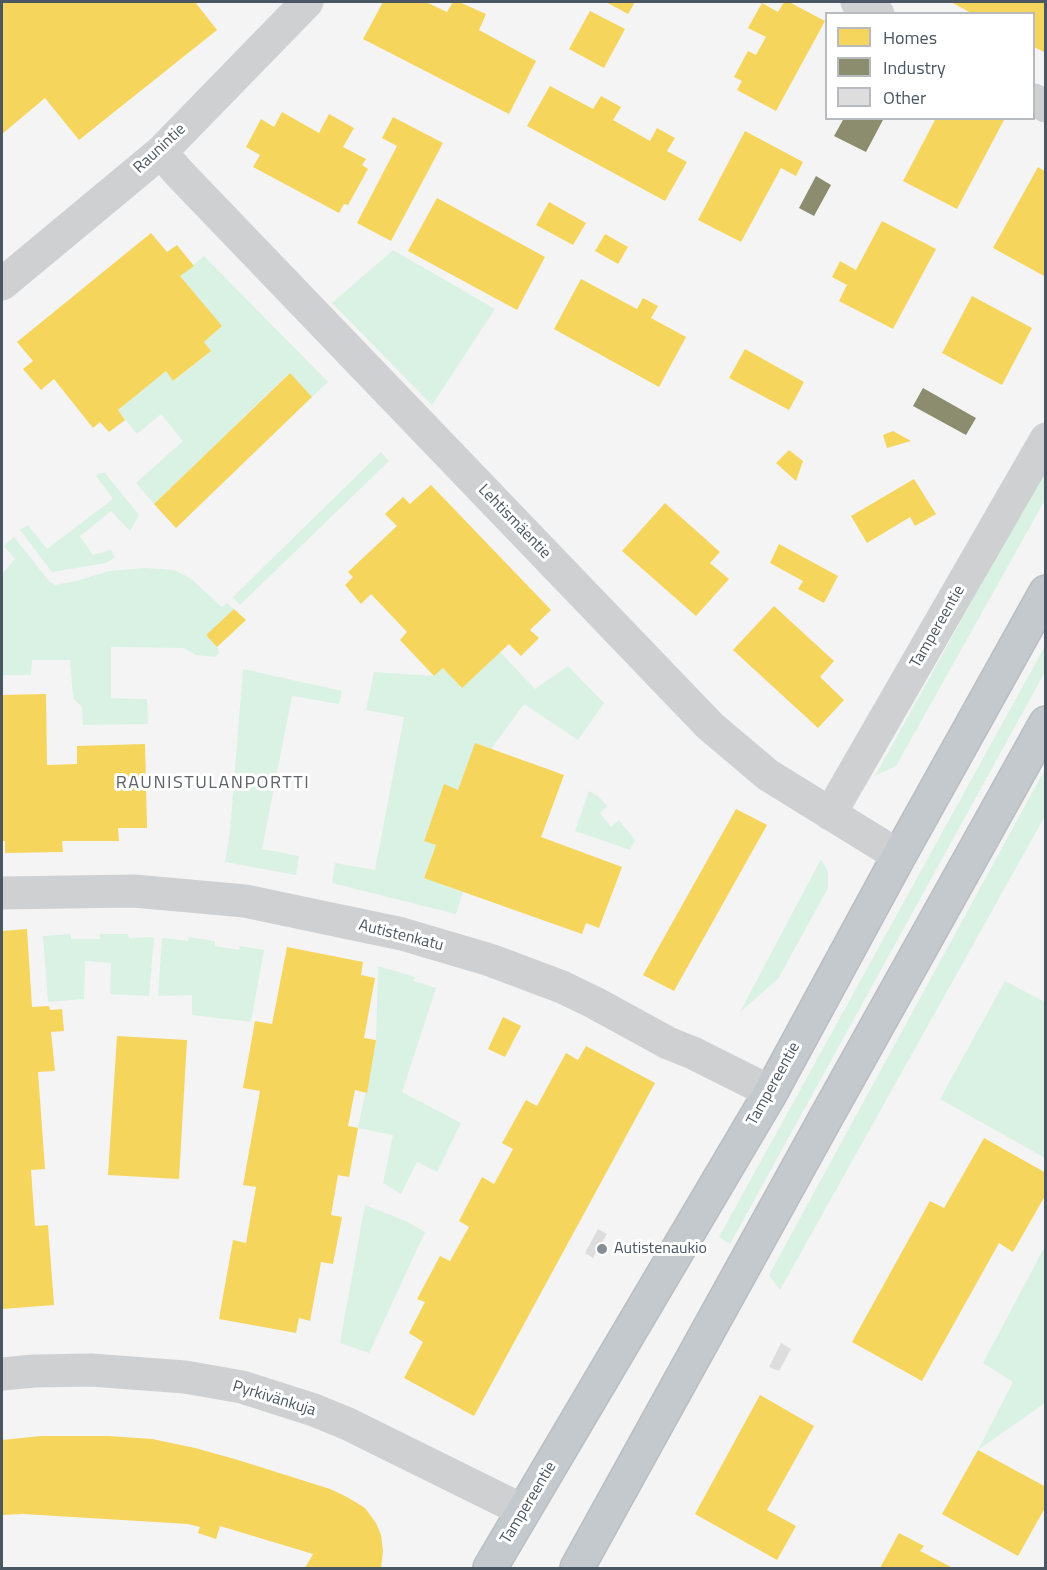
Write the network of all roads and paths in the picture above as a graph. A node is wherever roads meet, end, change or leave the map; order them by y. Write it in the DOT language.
graph roads {
  1 [pos="307,2"];
  2 [pos="857,2"];
  3 [pos="874,12"];
  4 [pos="161,152"];
  5 [pos="2,284"];
  6 [pos="1046,439"];
  7 [pos="1046,592"];
  8 [pos="1046,723"];
  9 [pos="830,814"];
  10 [pos="899,856"];
  11 [pos="2,893"];
  12 [pos="771,1092"];
  13 [pos="2,1374"];
  14 [pos="524,1511"];
  15 [pos="490,1569"];
  16 [pos="577,1569"];
  1 -- 4 [label="street, Raunintie"];
  2 -- 3 [label="street"];
  4 -- 5 [label="street, Raunintie"];
  4 -- 9 [label="street, Lehtismäentie"];
  6 -- 9 [label="street, Tampereentie"];
  7 -- 10 [label="highway, Tampereentie"];
  8 -- 16 [label="highway"];
  9 -- 10 [label="street, Lehtismäentie"];
  10 -- 12 [label="highway, Tampereentie"];
  11 -- 12 [label="street, Autistenkatu"];
  12 -- 14 [label="highway, Tampereentie"];
  13 -- 14 [label="street, Pyrkivänkuja"];
  14 -- 15 [label="highway, Tampereentie"];
}
